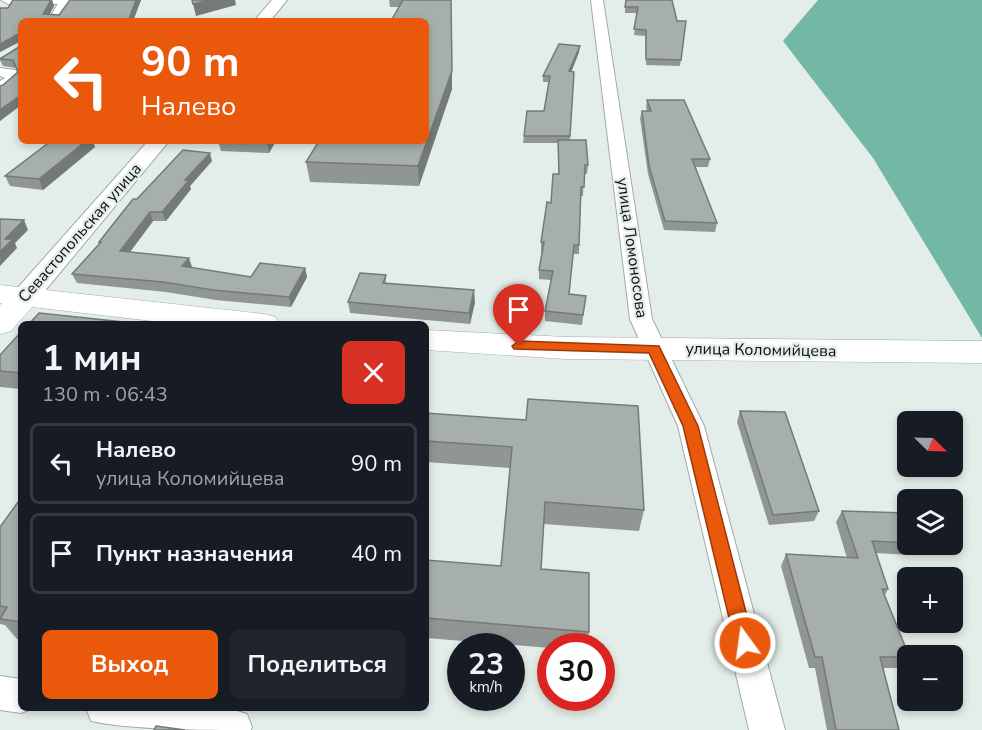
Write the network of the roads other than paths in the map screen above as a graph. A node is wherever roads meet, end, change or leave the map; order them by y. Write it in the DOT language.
graph roads {
  1 [pos="6,0"];
  2 [pos="68,0"];
  3 [pos="280,0"];
  4 [pos="597,0"];
  5 [pos="56,18"];
  6 [pos="265,18"];
  7 [pos="0,72"];
  8 [pos="0,88"];
  9 [pos="156,144"];
  10 [pos="12,296"];
  11 [pos="237,321"];
  12 [pos="0,324"];
  13 [pos="429,340"];
  14 [pos="654,349"];
  15 [pos="967,352"];
  16 [pos="0,693"];
  17 [pos="18,696"];
  18 [pos="125,711"];
  19 [pos="233,730"];
  20 [pos="767,730"];
  1 -- 2 [label="street"];
  2 -- 5 [label="street"];
  3 -- 6 [label="street"];
  4 -- 14 [label="street, улица Ломоносова"];
  7 -- 8 [label="street"];
  9 -- 10 [label="street, Севастопольская улица"];
  10 -- 11 [label="main road"];
  10 -- 12 [label="main road, Севастопольская улица"];
  13 -- 14 [label="main road, улица Коломийцева"];
  14 -- 15 [label="main road, улица Коломийцева"];
  14 -- 20 [label="street, улица Ломоносова"];
  16 -- 17 [label="street"];
  18 -- 19 [label="street"];
}
